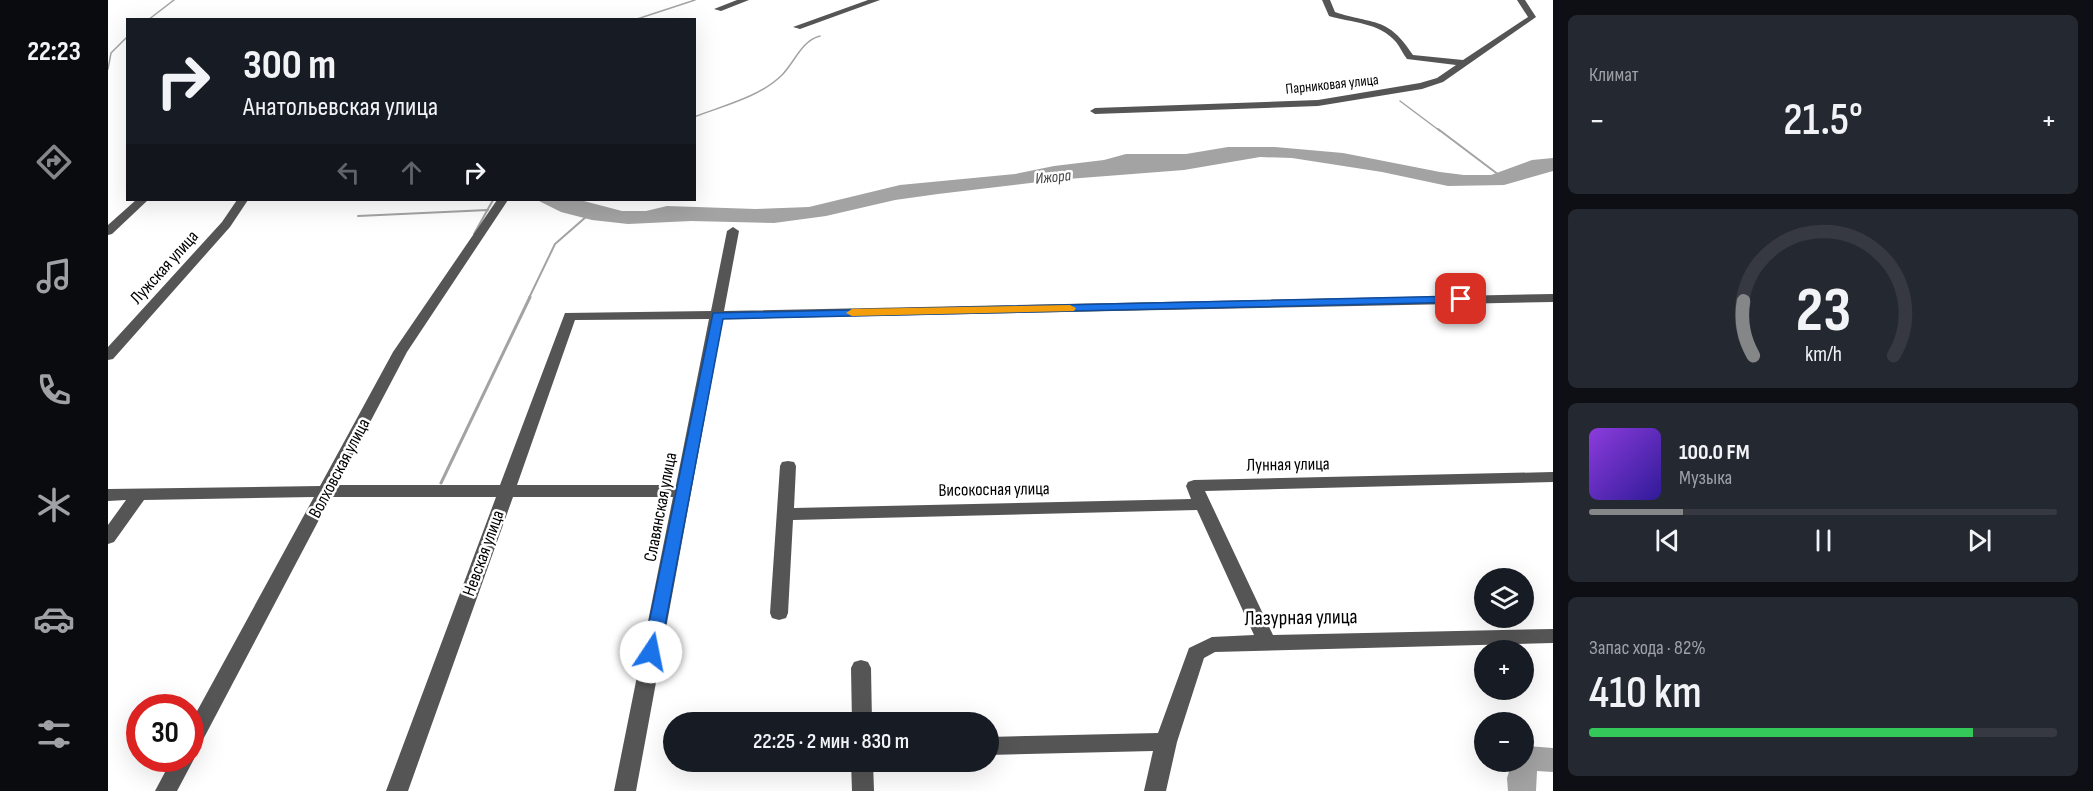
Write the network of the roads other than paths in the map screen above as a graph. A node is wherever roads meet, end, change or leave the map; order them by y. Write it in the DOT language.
graph roads {
  1 [pos="745,0"];
  2 [pos="876,0"];
  3 [pos="1326,0"];
  4 [pos="1521,0"];
  5 [pos="718,9"];
  6 [pos="797,27"];
  7 [pos="1463,63"];
  8 [pos="1095,111"];
  9 [pos="141,201"];
  10 [pos="241,201"];
  11 [pos="501,201"];
  12 [pos="108,231"];
  13 [pos="733,231"];
  14 [pos="1553,297"];
  15 [pos="717,315"];
  16 [pos="108,356"];
  17 [pos="788,466"];
  18 [pos="1553,477"];
  19 [pos="506,490"];
  20 [pos="327,491"];
  21 [pos="682,491"];
  22 [pos="108,495"];
  23 [pos="139,495"];
  24 [pos="1203,504"];
  25 [pos="786,514"];
  26 [pos="108,538"];
  27 [pos="779,613"];
  28 [pos="1553,636"];
  29 [pos="1266,641"];
  30 [pos="861,668"];
  31 [pos="862,712"];
  32 [pos="204,719"];
  33 [pos="1166,742"];
  34 [pos="999,746"];
  35 [pos="176,772"];
  36 [pos="862,772"];
  37 [pos="166,791"];
  38 [pos="397,791"];
  39 [pos="625,791"];
  40 [pos="863,791"];
  41 [pos="1155,791"];
  1 -- 5 [label="street"];
  2 -- 6 [label="street"];
  3 -- 7 [label="street"];
  4 -- 7 [label="street, Парниковая улица"];
  7 -- 8 [label="street, Парниковая улица"];
  9 -- 12 [label="street"];
  10 -- 16 [label="street, Лужская улица"];
  11 -- 20 [label="street, Волховская улица"];
  13 -- 15 [label="street, Славянская улица"];
  14 -- 15 [label="street"];
  15 -- 19 [label="street, Невская улица"];
  15 -- 21 [label="street, Славянская улица"];
  17 -- 25 [label="street"];
  18 -- 24 [label="street, Лунная улица"];
  19 -- 20 [label="street"];
  19 -- 21 [label="street"];
  19 -- 38 [label="street, Невская улица"];
  20 -- 23 [label="street"];
  20 -- 32 [label="street, Волховская улица"];
  21 -- 39 [label="street, Славянская улица"];
  22 -- 23 [label="street"];
  23 -- 26 [label="street"];
  24 -- 25 [label="street, Високосная улица"];
  24 -- 29 [label="street, Лунная улица"];
  25 -- 27 [label="street"];
  28 -- 29 [label="street, Лазурная улица"];
  29 -- 33 [label="street, Лазурная улица"];
  30 -- 31 [label="street"];
  33 -- 34 [label="street"];
  33 -- 41 [label="street, Лазурная улица"];
  35 -- 37 [label="street"];
  36 -- 40 [label="street"];
}
